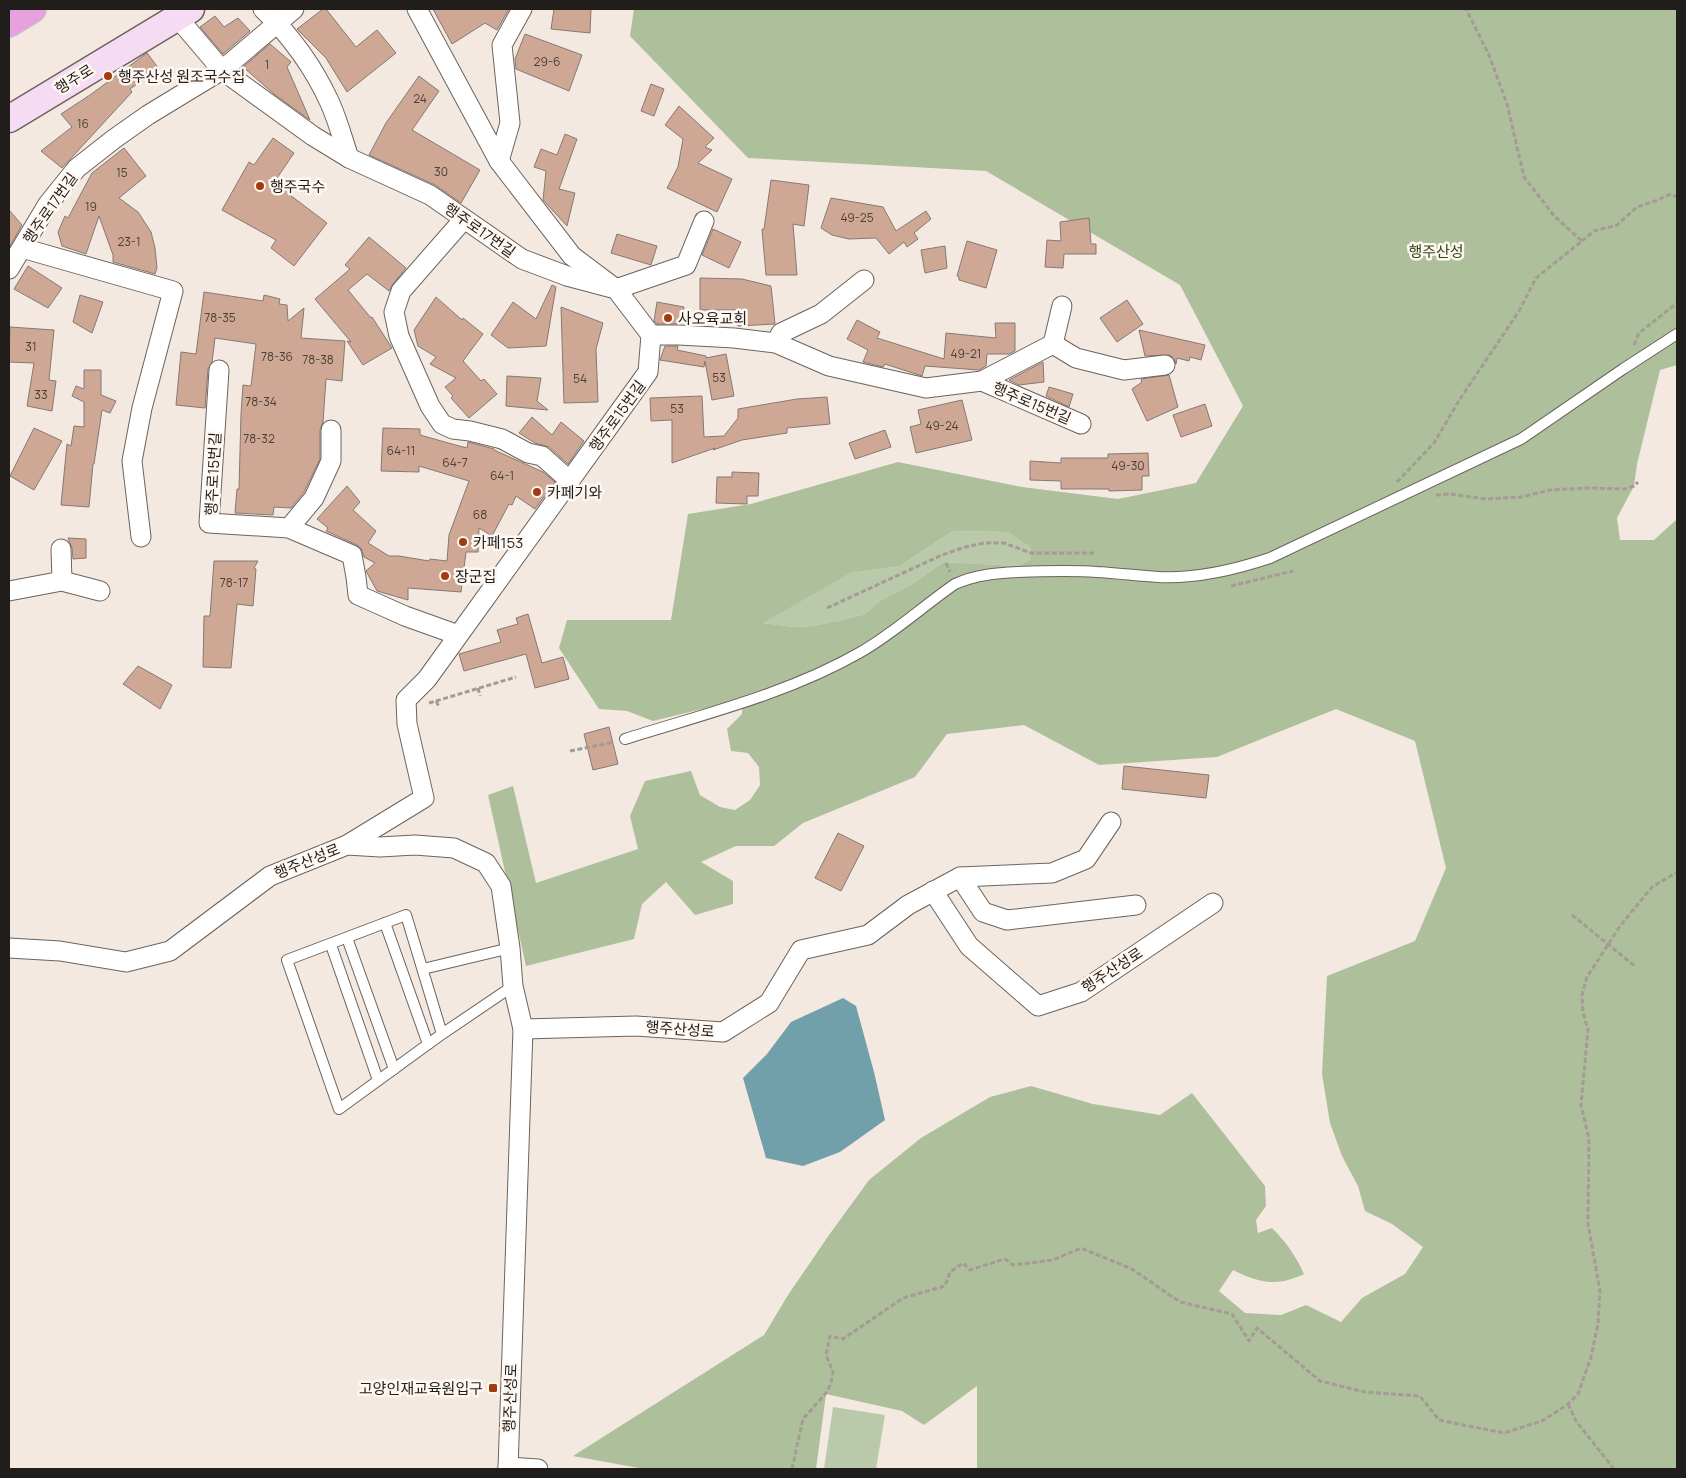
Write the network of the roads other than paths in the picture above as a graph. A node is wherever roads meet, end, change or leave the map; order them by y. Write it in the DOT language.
graph roads {
  1 [pos="32,9"];
  2 [pos="263,9"];
  3 [pos="294,9"];
  4 [pos="417,9"];
  5 [pos="522,9"];
  6 [pos="184,13"];
  7 [pos="9,23"];
  8 [pos="278,23"];
  9 [pos="222,70"];
  10 [pos="9,120"];
  11 [pos="349,158"];
  12 [pos="499,161"];
  13 [pos="464,219"];
  14 [pos="704,221"];
  15 [pos="22,248"];
  16 [pos="9,269"];
  17 [pos="864,280"];
  18 [pos="616,289"];
  19 [pos="1062,306"];
  20 [pos="1677,334"];
  21 [pos="651,335"];
  22 [pos="776,343"];
  23 [pos="1053,344"];
  24 [pos="1165,365"];
  25 [pos="219,370"];
  26 [pos="982,382"];
  27 [pos="1081,424"];
  28 [pos="331,430"];
  29 [pos="570,481"];
  30 [pos="289,528"];
  31 [pos="141,537"];
  32 [pos="61,549"];
  33 [pos="62,581"];
  34 [pos="9,591"];
  35 [pos="100,591"];
  36 [pos="458,635"];
  37 [pos="624,739"];
  38 [pos="1111,822"];
  39 [pos="347,845"];
  40 [pos="960,877"];
  41 [pos="933,891"];
  42 [pos="1213,903"];
  43 [pos="1136,905"];
  44 [pos="385,924"];
  45 [pos="347,938"];
  46 [pos="330,945"];
  47 [pos="9,948"];
  48 [pos="510,948"];
  49 [pos="423,969"];
  50 [pos="514,986"];
  51 [pos="523,1029"];
  52 [pos="442,1034"];
  53 [pos="428,1044"];
  54 [pos="394,1069"];
  55 [pos="378,1080"];
  56 [pos="508,1468"];
  57 [pos="538,1469"];
  1 -- 7 [label="highway"];
  2 -- 8 [label="street"];
  3 -- 8 [label="street"];
  4 -- 12 [label="street"];
  5 -- 12 [label="street"];
  6 -- 9 [label="street"];
  6 -- 10 [label="main road, 행주로"];
  8 -- 9 [label="street, 행주로17번길"];
  8 -- 11 [label="street"];
  9 -- 11 [label="street, 행주로17번길"];
  9 -- 15 [label="street, 행주로17번길"];
  11 -- 13 [label="street, 행주로17번길"];
  12 -- 18 [label="street"];
  13 -- 18 [label="street, 행주로17번길"];
  13 -- 29 [label="street"];
  14 -- 18 [label="street"];
  15 -- 16 [label="street, 행주로17번길"];
  15 -- 31 [label="street"];
  17 -- 22 [label="street"];
  18 -- 21 [label="street"];
  19 -- 23 [label="street"];
  20 -- 37 [label="lane"];
  21 -- 22 [label="street, 행주로15번길"];
  21 -- 29 [label="street, 행주로15번길"];
  22 -- 26 [label="street, 행주로15번길"];
  23 -- 24 [label="street"];
  23 -- 26 [label="street, 행주로15번길"];
  25 -- 30 [label="street, 행주로15번길"];
  26 -- 27 [label="street, 행주로15번길"];
  28 -- 30 [label="street"];
  29 -- 36 [label="street, 행주로15번길"];
  30 -- 36 [label="street, 행주로15번길"];
  32 -- 33 [label="street"];
  33 -- 34 [label="street"];
  33 -- 35 [label="street"];
  36 -- 39 [label="street, 행주로15번길"];
  38 -- 40 [label="street, 행주산성로"];
  39 -- 47 [label="street, 행주산성로"];
  39 -- 48 [label="street, 행주산성로"];
  40 -- 41 [label="street, 행주산성로"];
  40 -- 43 [label="street"];
  41 -- 42 [label="street, 행주산성로"];
  41 -- 51 [label="street, 행주산성로"];
  44 -- 45 [label="lane"];
  44 -- 49 [label="lane"];
  44 -- 53 [label="lane"];
  45 -- 46 [label="lane"];
  45 -- 54 [label="lane"];
  46 -- 55 [label="lane"];
  46 -- 55 [label="lane"];
  48 -- 49 [label="lane"];
  48 -- 50 [label="street, 행주산성로"];
  49 -- 52 [label="lane"];
  50 -- 51 [label="street, 행주산성로"];
  50 -- 52 [label="lane"];
  51 -- 56 [label="street, 행주산성로"];
  52 -- 53 [label="lane"];
  53 -- 54 [label="lane"];
  54 -- 55 [label="lane"];
  56 -- 57 [label="street, 행주산성로"];
}
